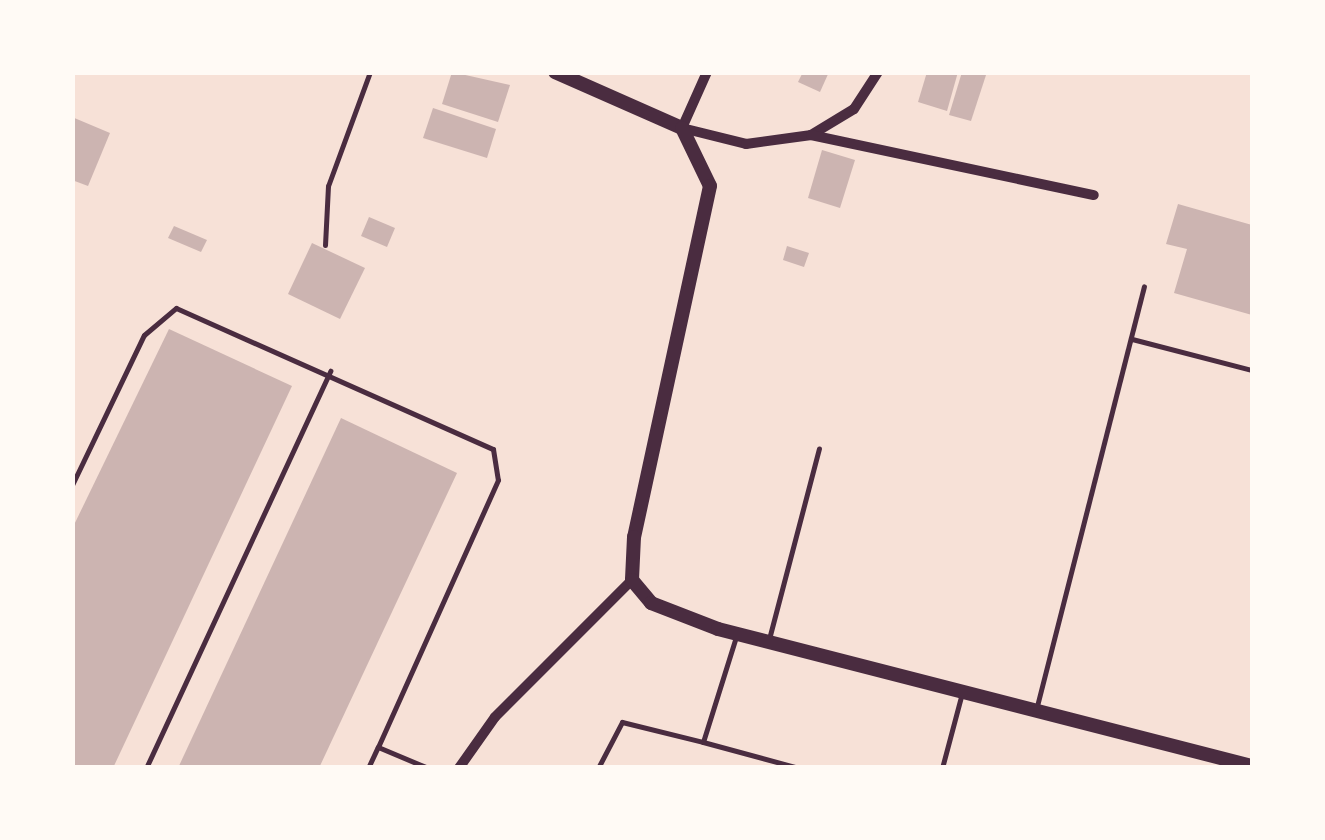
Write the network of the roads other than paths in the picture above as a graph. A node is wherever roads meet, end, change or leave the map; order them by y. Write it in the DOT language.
graph roads {
  1 [pos="370,72"];
  2 [pos="555,72"];
  3 [pos="707,72"];
  4 [pos="878,72"];
  5 [pos="682,128"];
  6 [pos="810,136"];
  7 [pos="1094,196"];
  8 [pos="325,245"];
  9 [pos="1144,286"];
  10 [pos="1132,339"];
  11 [pos="1252,370"];
  12 [pos="330,372"];
  13 [pos="819,448"];
  14 [pos="72,485"];
  15 [pos="632,580"];
  16 [pos="737,634"];
  17 [pos="768,642"];
  18 [pos="963,690"];
  19 [pos="1036,709"];
  20 [pos="703,742"];
  21 [pos="378,747"];
  22 [pos="1251,766"];
  23 [pos="146,768"];
  24 [pos="368,768"];
  25 [pos="428,768"];
  26 [pos="459,768"];
  27 [pos="598,768"];
  28 [pos="800,768"];
  29 [pos="942,768"];
  1 -- 8 [label="lane"];
  2 -- 5 [label="street"];
  3 -- 5 [label="street"];
  4 -- 6 [label="street"];
  5 -- 6 [label="street"];
  5 -- 15 [label="street"];
  6 -- 7 [label="street"];
  9 -- 10 [label="lane"];
  10 -- 11 [label="lane"];
  10 -- 19 [label="lane"];
  12 -- 14 [label="lane"];
  12 -- 21 [label="lane"];
  12 -- 23 [label="lane"];
  13 -- 17 [label="lane"];
  15 -- 16 [label="street"];
  15 -- 26 [label="street"];
  16 -- 17 [label="street"];
  16 -- 20 [label="lane"];
  17 -- 18 [label="street"];
  18 -- 19 [label="street"];
  18 -- 29 [label="lane"];
  19 -- 22 [label="street"];
  20 -- 27 [label="lane"];
  20 -- 28 [label="lane"];
  21 -- 24 [label="lane"];
  21 -- 25 [label="lane"];
}
